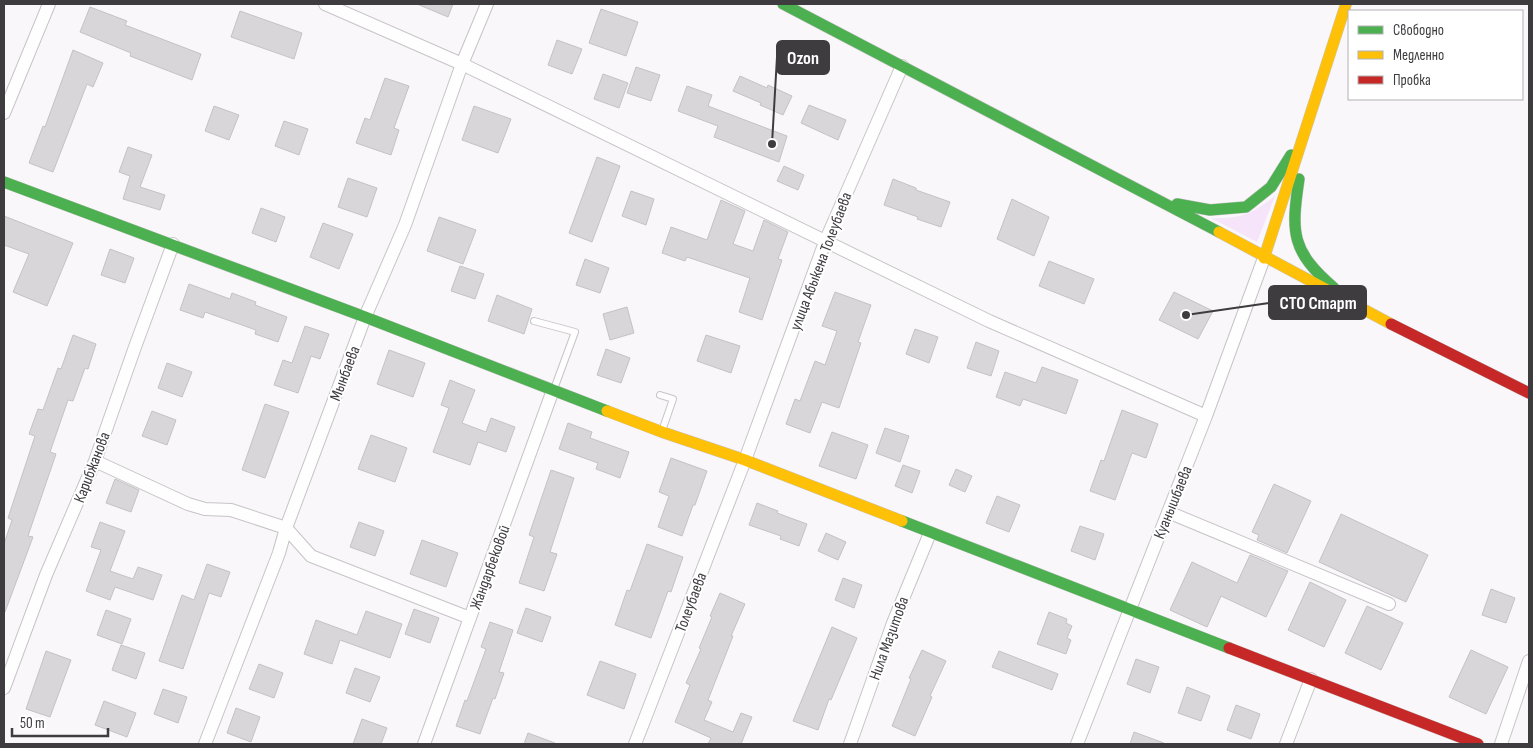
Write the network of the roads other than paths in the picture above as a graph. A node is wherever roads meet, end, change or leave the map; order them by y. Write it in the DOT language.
graph roads {
  1 [pos="49,4"];
  2 [pos="324,4"];
  3 [pos="487,4"];
  4 [pos="783,4"];
  5 [pos="1346,4"];
  6 [pos="462,64"];
  7 [pos="902,66"];
  8 [pos="4,113"];
  9 [pos="1306,131"];
  10 [pos="4,182"];
  11 [pos="1161,201"];
  12 [pos="825,242"];
  13 [pos="173,244"];
  14 [pos="1264,258"];
  15 [pos="1347,302"];
  16 [pos="366,317"];
  17 [pos="534,321"];
  18 [pos="553,390"];
  19 [pos="1529,392"];
  20 [pos="660,395"];
  21 [pos="1206,416"];
  22 [pos="662,432"];
  23 [pos="745,460"];
  24 [pos="95,461"];
  25 [pos="1168,512"];
  26 [pos="286,528"];
  27 [pos="930,532"];
  28 [pos="1389,604"];
  29 [pos="1129,608"];
  30 [pos="470,618"];
  31 [pos="1529,661"];
  32 [pos="1311,679"];
  33 [pos="4,688"];
  34 [pos="205,744"];
  35 [pos="424,744"];
  36 [pos="635,744"];
  37 [pos="850,744"];
  38 [pos="1077,744"];
  39 [pos="1286,744"];
  40 [pos="1478,744"];
  41 [pos="1501,744"];
  1 -- 8 [label="street"];
  2 -- 6 [label="street"];
  3 -- 6 [label="street, Мынбаева"];
  4 -- 7 [label="street"];
  5 -- 9 [label="street"];
  6 -- 12 [label="street"];
  6 -- 16 [label="street, Мынбаева"];
  7 -- 11 [label="street"];
  7 -- 12 [label="street, улица Абыкена Толеубаева"];
  9 -- 11 [label="street"];
  9 -- 14 [label="street"];
  9 -- 15 [label="street"];
  10 -- 13 [label="street"];
  11 -- 14 [label="street"];
  12 -- 21 [label="street"];
  12 -- 23 [label="street, улица Абыкена Толеубаева"];
  13 -- 16 [label="street"];
  13 -- 24 [label="street, Карибжанова"];
  14 -- 15 [label="street"];
  14 -- 21 [label="street, Куанышбаева"];
  15 -- 19 [label="street"];
  16 -- 18 [label="street"];
  16 -- 26 [label="street, Мынбаева"];
  17 -- 18 [label="lane"];
  18 -- 22 [label="street"];
  18 -- 30 [label="street, Жандарбековой"];
  20 -- 22 [label="lane"];
  21 -- 25 [label="street, Куанышбаева"];
  22 -- 23 [label="street"];
  23 -- 27 [label="street"];
  23 -- 36 [label="street, Толеубаева"];
  24 -- 26 [label="street"];
  24 -- 33 [label="street, Карибжанова"];
  25 -- 28 [label="street"];
  25 -- 29 [label="street, Куанышбаева"];
  26 -- 30 [label="street"];
  26 -- 34 [label="street, Мынбаева"];
  27 -- 29 [label="street"];
  27 -- 37 [label="street, Нила Мазитова"];
  29 -- 32 [label="street"];
  29 -- 38 [label="street, Куанышбаева"];
  30 -- 35 [label="street, Жандарбековой"];
  31 -- 41 [label="street"];
  32 -- 39 [label="street"];
  32 -- 40 [label="street"];
}
